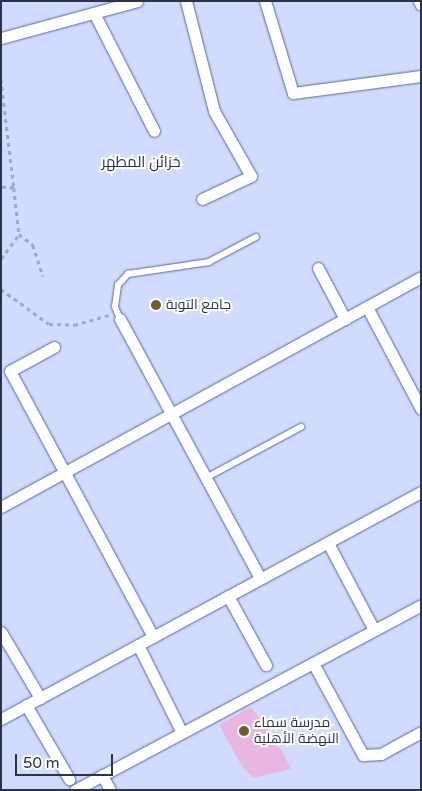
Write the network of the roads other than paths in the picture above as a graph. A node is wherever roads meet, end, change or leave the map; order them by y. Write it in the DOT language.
graph roads {
  1 [pos="136,1"];
  2 [pos="186,1"];
  3 [pos="265,1"];
  4 [pos="95,15"];
  5 [pos="1,38"];
  6 [pos="421,76"];
  7 [pos="154,132"];
  8 [pos="202,199"];
  9 [pos="256,237"];
  10 [pos="318,268"];
  11 [pos="421,277"];
  12 [pos="367,307"];
  13 [pos="120,318"];
  14 [pos="345,318"];
  15 [pos="54,347"];
  16 [pos="421,409"];
  17 [pos="171,414"];
  18 [pos="302,428"];
  19 [pos="64,473"];
  20 [pos="206,478"];
  21 [pos="421,492"];
  22 [pos="2,505"];
  23 [pos="328,543"];
  24 [pos="260,578"];
  25 [pos="228,596"];
  26 [pos="421,605"];
  27 [pos="374,630"];
  28 [pos="1,632"];
  29 [pos="153,637"];
  30 [pos="138,645"];
  31 [pos="313,663"];
  32 [pos="266,665"];
  33 [pos="40,698"];
  34 [pos="26,705"];
  35 [pos="1,719"];
  36 [pos="421,732"];
  37 [pos="182,733"];
  38 [pos="102,775"];
  39 [pos="72,785"];
  40 [pos="110,790"];
  1 -- 4 [label="street"];
  2 -- 8 [label="street"];
  3 -- 6 [label="street"];
  4 -- 5 [label="street"];
  4 -- 7 [label="street"];
  9 -- 13 [label="lane"];
  10 -- 14 [label="street"];
  11 -- 12 [label="street"];
  12 -- 14 [label="street"];
  12 -- 16 [label="street"];
  13 -- 17 [label="street"];
  14 -- 17 [label="street"];
  15 -- 19 [label="street"];
  17 -- 19 [label="street"];
  17 -- 20 [label="street"];
  18 -- 20 [label="lane"];
  19 -- 22 [label="street"];
  19 -- 29 [label="street"];
  20 -- 24 [label="street"];
  21 -- 23 [label="street"];
  23 -- 24 [label="street"];
  23 -- 27 [label="street"];
  24 -- 25 [label="street"];
  25 -- 29 [label="street"];
  25 -- 32 [label="street"];
  26 -- 27 [label="street"];
  27 -- 31 [label="street"];
  28 -- 33 [label="street"];
  29 -- 30 [label="street"];
  30 -- 33 [label="street"];
  30 -- 37 [label="street"];
  31 -- 36 [label="street"];
  31 -- 37 [label="street"];
  33 -- 34 [label="street"];
  34 -- 35 [label="street"];
  34 -- 39 [label="street"];
  37 -- 38 [label="street"];
  38 -- 39 [label="street"];
  38 -- 40 [label="street"];
}
